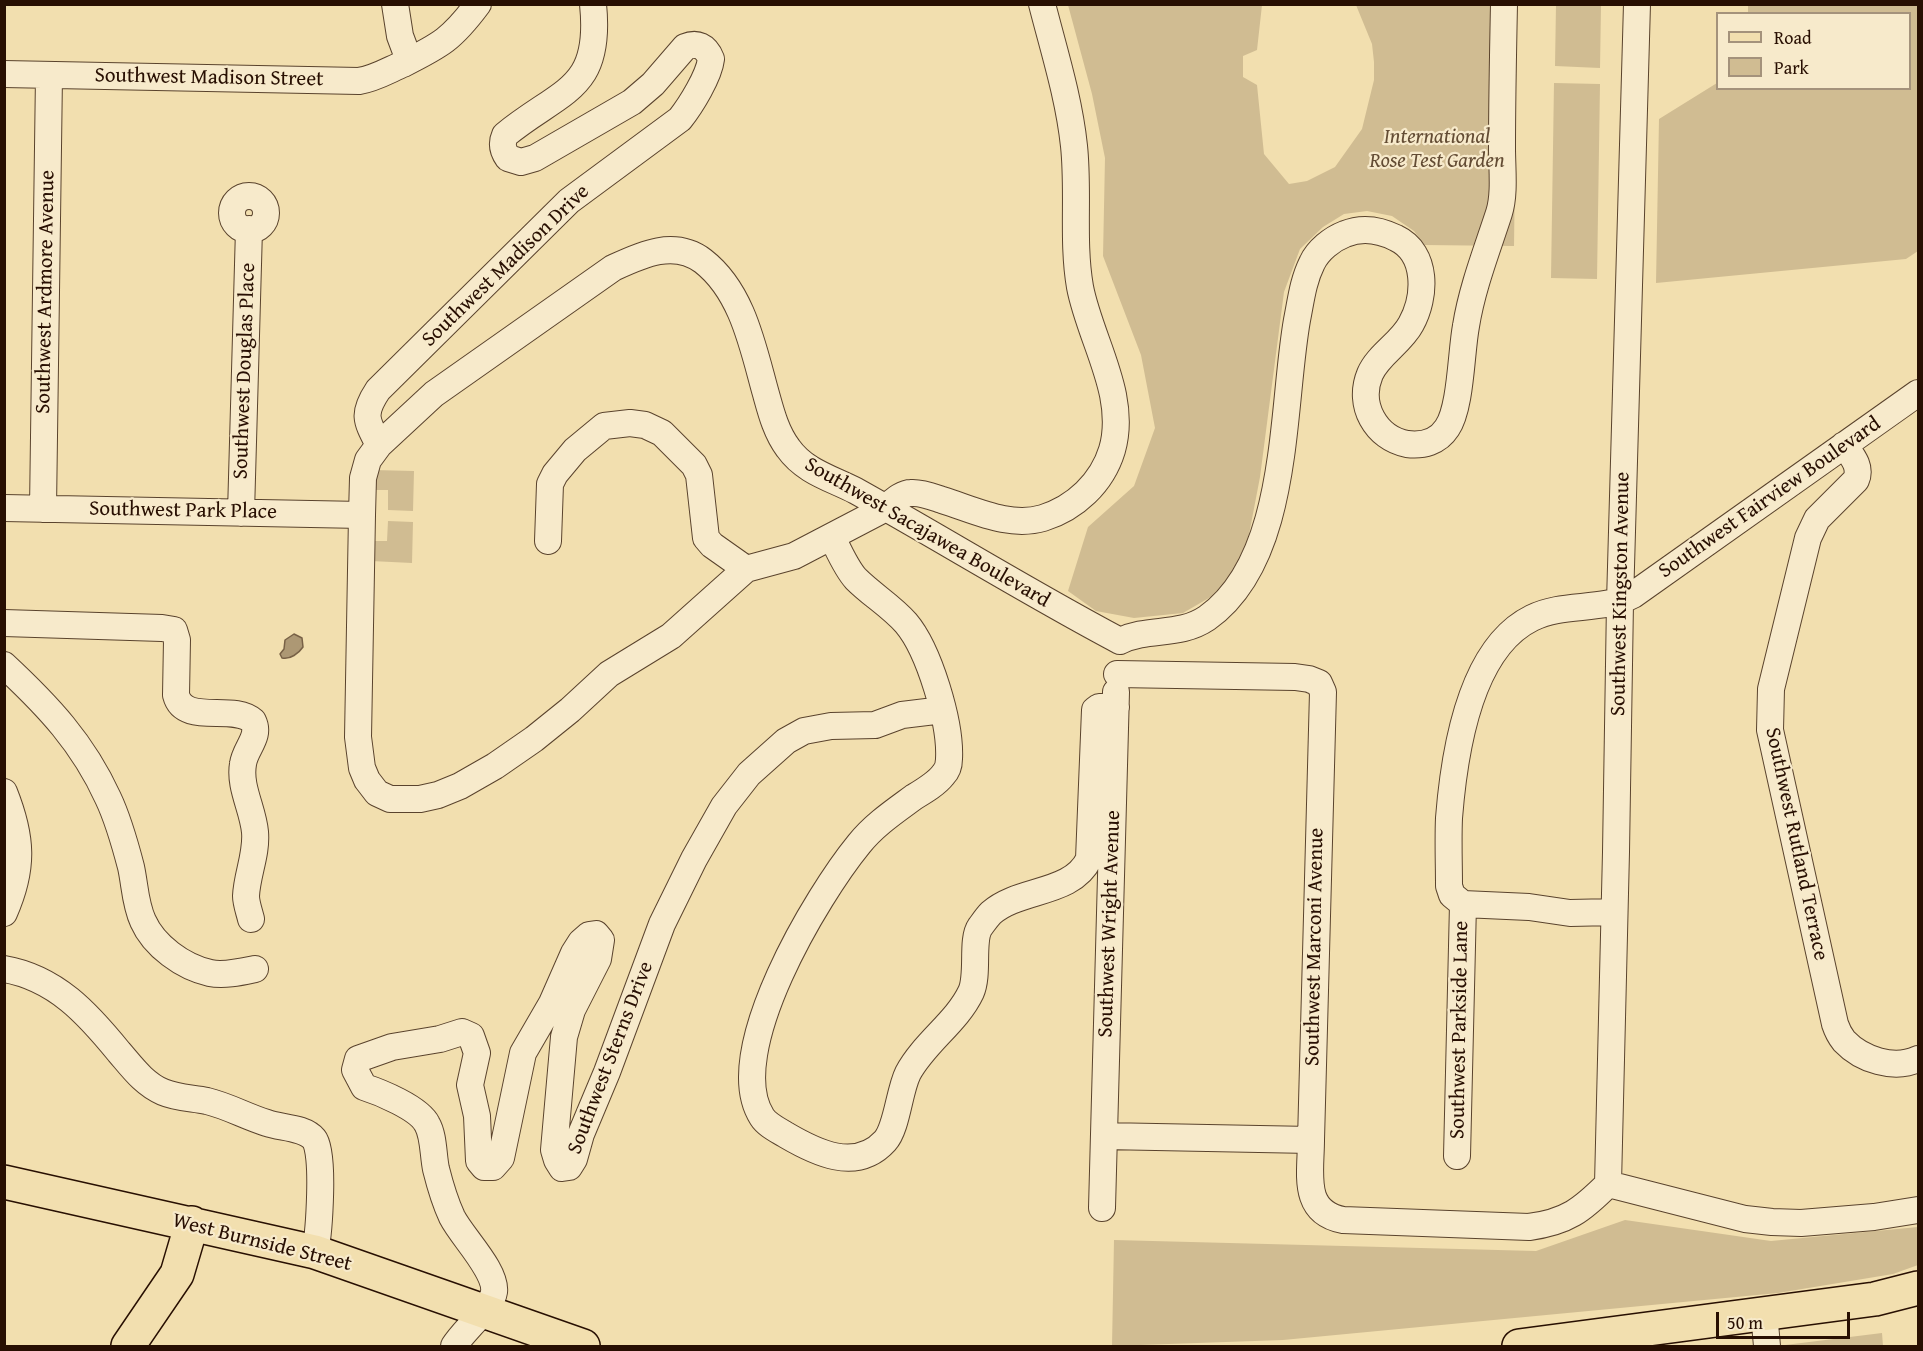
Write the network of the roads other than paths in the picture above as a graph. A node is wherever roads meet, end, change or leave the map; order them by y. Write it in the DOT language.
graph roads {
  1 [pos="395,4"];
  2 [pos="478,4"];
  3 [pos="593,4"];
  4 [pos="1042,4"];
  5 [pos="1504,4"];
  6 [pos="1636,4"];
  7 [pos="410,60"];
  8 [pos="4,74"];
  9 [pos="50,75"];
  10 [pos="249,229"];
  11 [pos="1918,393"];
  12 [pos="379,445"];
  13 [pos="1844,445"];
  14 [pos="4,508"];
  15 [pos="43,508"];
  16 [pos="884,509"];
  17 [pos="241,513"];
  18 [pos="362,515"];
  19 [pos="832,537"];
  20 [pos="548,541"];
  21 [pos="746,568"];
  22 [pos="1620,602"];
  23 [pos="4,623"];
  24 [pos="1120,642"];
  25 [pos="4,665"];
  26 [pos="1117,674"];
  27 [pos="1116,707"];
  28 [pos="943,710"];
  29 [pos="4,792"];
  30 [pos="1463,904"];
  31 [pos="1614,912"];
  32 [pos="4,913"];
  33 [pos="250,919"];
  34 [pos="4,969"];
  35 [pos="255,969"];
  36 [pos="1918,1059"];
  37 [pos="1104,1136"];
  38 [pos="1311,1140"];
  39 [pos="1457,1155"];
  40 [pos="4,1182"];
  41 [pos="1608,1184"];
  42 [pos="1102,1208"];
  43 [pos="1918,1210"];
  44 [pos="192,1223"];
  45 [pos="315,1252"];
  46 [pos="1918,1288"];
  47 [pos="483,1311"];
  48 [pos="1764,1313"];
  49 [pos="128,1347"];
  50 [pos="454,1347"];
  51 [pos="583,1347"];
  52 [pos="1519,1347"];
  53 [pos="1767,1347"];
  1 -- 7 [label="street"];
  2 -- 7 [label="street"];
  3 -- 12 [label="street, Southwest Madison Drive"];
  4 -- 16 [label="street"];
  5 -- 24 [label="street"];
  6 -- 22 [label="street, Southwest Kingston Avenue"];
  7 -- 9 [label="street, Southwest Madison Street"];
  8 -- 9 [label="street, Southwest Madison Street"];
  9 -- 15 [label="street, Southwest Ardmore Avenue"];
  10 -- 17 [label="street, Southwest Douglas Place"];
  11 -- 13 [label="street, Southwest Fairview Boulevard"];
  12 -- 16 [label="street, Southwest Sacajawea Boulevard"];
  12 -- 18 [label="street, Southwest Sacajawea Boulevard"];
  13 -- 22 [label="street, Southwest Fairview Boulevard"];
  13 -- 36 [label="street, Southwest Rutland Terrace"];
  14 -- 15 [label="street, Southwest Park Place"];
  15 -- 17 [label="street, Southwest Park Place"];
  16 -- 19 [label="street"];
  16 -- 24 [label="street, Southwest Sacajawea Boulevard"];
  17 -- 18 [label="street, Southwest Park Place"];
  18 -- 21 [label="street, Southwest Sacajawea Boulevard"];
  19 -- 21 [label="street"];
  19 -- 28 [label="street"];
  20 -- 21 [label="street"];
  22 -- 30 [label="street"];
  22 -- 31 [label="street, Southwest Kingston Avenue"];
  23 -- 33 [label="street"];
  24 -- 26 [label="street, Southwest Wright Avenue"];
  25 -- 35 [label="street"];
  26 -- 27 [label="street, Southwest Wright Avenue"];
  26 -- 38 [label="street, Southwest Marconi Avenue"];
  27 -- 28 [label="street"];
  27 -- 37 [label="street, Southwest Wright Avenue"];
  28 -- 47 [label="street, Southwest Sterns Drive"];
  29 -- 32 [label="street"];
  30 -- 31 [label="street"];
  30 -- 39 [label="street, Southwest Parkside Lane"];
  31 -- 41 [label="street, Southwest Kingston Avenue"];
  34 -- 45 [label="street"];
  37 -- 38 [label="street"];
  37 -- 42 [label="street, Southwest Wright Avenue"];
  38 -- 41 [label="street, Southwest Marconi Avenue"];
  40 -- 44 [label="main road, West Burnside Street"];
  41 -- 43 [label="street"];
  44 -- 45 [label="main road, West Burnside Street"];
  44 -- 49 [label="main road"];
  45 -- 47 [label="main road, West Burnside Street"];
  46 -- 48 [label="main road"];
  47 -- 50 [label="street"];
  47 -- 51 [label="main road, West Burnside Street"];
  48 -- 52 [label="main road"];
  48 -- 53 [label="street"];
}
